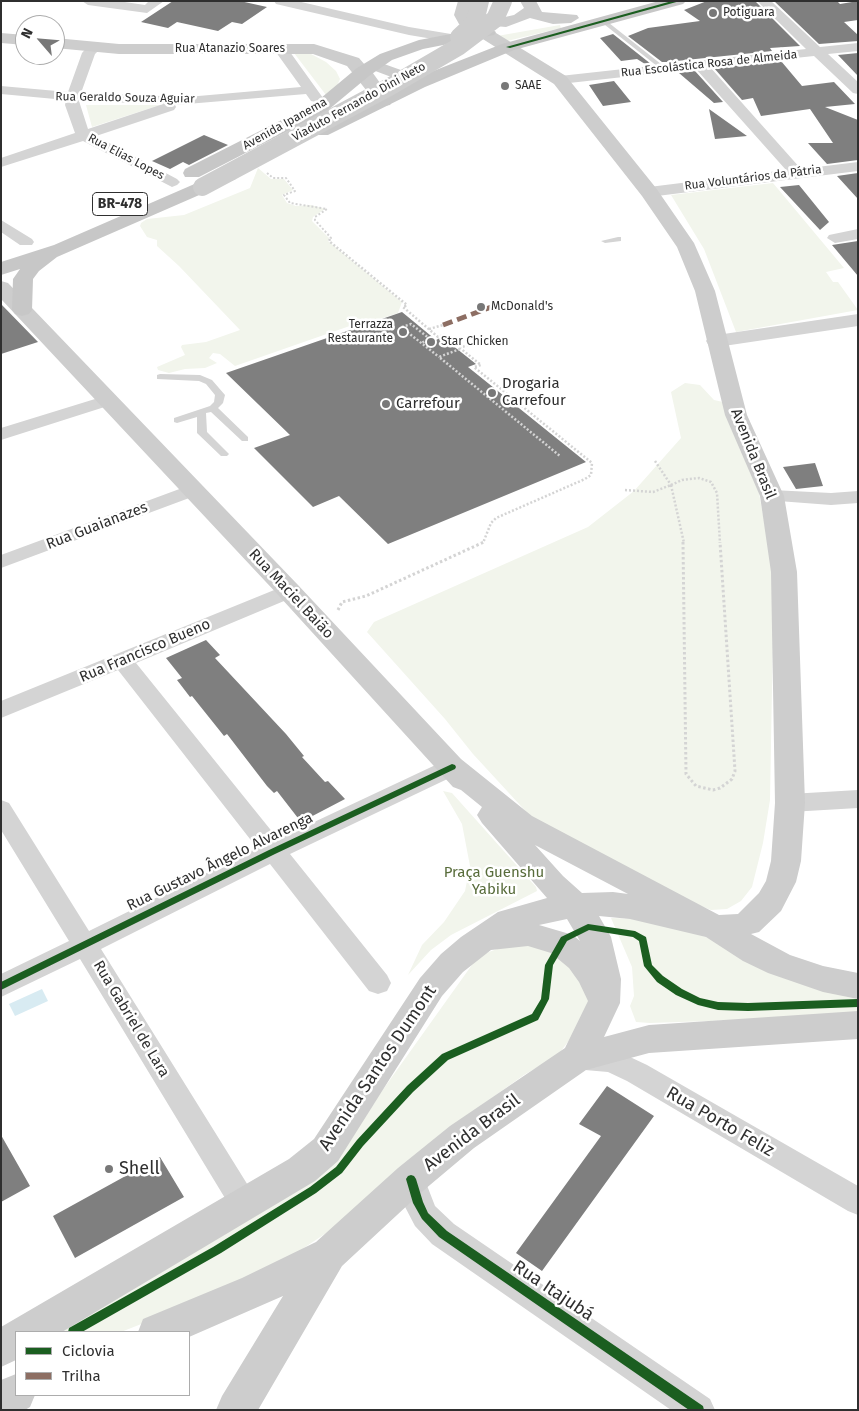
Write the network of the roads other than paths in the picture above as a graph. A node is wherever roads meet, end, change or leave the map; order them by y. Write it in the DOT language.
graph roads {
  1 [pos="88,1"];
  2 [pos="158,1"];
  3 [pos="280,1"];
  4 [pos="328,1"];
  5 [pos="503,1"];
  6 [pos="678,1"];
  7 [pos="763,1"];
  8 [pos="470,2"];
  9 [pos="297,5"];
  10 [pos="530,5"];
  11 [pos="603,12"];
  12 [pos="571,18"];
  13 [pos="484,33"];
  14 [pos="1,38"];
  15 [pos="451,38"];
  16 [pos="15,39"];
  17 [pos="65,44"];
  18 [pos="95,47"];
  19 [pos="508,47"];
  20 [pos="858,47"];
  21 [pos="280,48"];
  22 [pos="816,52"];
  23 [pos="488,54"];
  24 [pos="523,56"];
  25 [pos="700,65"];
  26 [pos="368,68"];
  27 [pos="664,69"];
  28 [pos="428,79"];
  29 [pos="560,80"];
  30 [pos="1,90"];
  31 [pos="310,90"];
  32 [pos="858,90"];
  33 [pos="73,97"];
  34 [pos="187,101"];
  35 [pos="384,101"];
  36 [pos="321,107"];
  37 [pos="83,134"];
  38 [pos="1,163"];
  39 [pos="214,163"];
  40 [pos="858,166"];
  41 [pos="797,173"];
  42 [pos="172,182"];
  43 [pos="202,187"];
  44 [pos="649,192"];
  45 [pos="79,221"];
  46 [pos="1,224"];
  47 [pos="858,234"];
  48 [pos="618,238"];
  49 [pos="835,238"];
  50 [pos="34,239"];
  51 [pos="606,241"];
  52 [pos="60,248"];
  53 [pos="1,251"];
  54 [pos="1,269"];
  55 [pos="1,287"];
  56 [pos="22,310"];
  57 [pos="858,320"];
  58 [pos="717,340"];
  59 [pos="160,377"];
  60 [pos="108,400"];
  61 [pos="213,408"];
  62 [pos="201,413"];
  63 [pos="177,420"];
  64 [pos="1,434"];
  65 [pos="245,439"];
  66 [pos="224,454"];
  67 [pos="193,490"];
  68 [pos="772,496"];
  69 [pos="858,497"];
  70 [pos="1,562"];
  71 [pos="289,591"];
  72 [pos="122,660"];
  73 [pos="1,710"];
  74 [pos="452,767"];
  75 [pos="858,799"];
  76 [pos="790,803"];
  77 [pos="1,810"];
  78 [pos="272,852"];
  79 [pos="575,905"];
  80 [pos="715,927"];
  81 [pos="85,943"];
  82 [pos="472,946"];
  83 [pos="378,983"];
  84 [pos="1,986"];
  85 [pos="858,986"];
  86 [pos="604,1003"];
  87 [pos="858,1025"];
  88 [pos="577,1058"];
  89 [pos="411,1179"];
  90 [pos="858,1202"];
  91 [pos="244,1204"];
  92 [pos="329,1254"];
  93 [pos="29,1331"];
  94 [pos="160,1331"];
  95 [pos="15,1340"];
  96 [pos="1,1348"];
  97 [pos="15,1394"];
  98 [pos="1,1402"];
  99 [pos="236,1410"];
  100 [pos="699,1410"];
  1 -- 2 [label="street"];
  3 -- 9 [label="street"];
  4 -- 9 [label="street"];
  5 -- 43 [label="main road, Viaduto Fernando Dini Neto, bridge"];
  6 -- 11 [label="main road, BR-478"];
  7 -- 22 [label="street"];
  8 -- 10 [label="main road"];
  8 -- 13 [label="main road, Avenida Brasil"];
  8 -- 39 [label="main road, Viaduto Fernando Dini Neto, bridge"];
  9 -- 15 [label="street"];
  10 -- 12 [label="main road"];
  11 -- 12 [label="main road, BR-478"];
  11 -- 19 [label="main road, BR-478"];
  11 -- 27 [label="lane"];
  12 -- 13 [label="main road, Avenida Ipanema / BR-478"];
  13 -- 15 [label="main road, Avenida Ipanema / BR-478"];
  13 -- 19 [label="main road, Avenida Brasil"];
  14 -- 16 [label="main road"];
  15 -- 26 [label="main road, Avenida Ipanema / BR-478"];
  17 -- 18 [label="main road, Rua Atanazio Soares"];
  18 -- 21 [label="main road, Rua Atanazio Soares"];
  18 -- 33 [label="street"];
  19 -- 23 [label="main road, Avenida Ipanema / BR-478"];
  19 -- 24 [label="main road, Avenida Brasil"];
  20 -- 22 [label="street, Rua Escolástica Rosa de Almeida"];
  21 -- 26 [label="main road, Rua Atanazio Soares"];
  21 -- 31 [label="street"];
  22 -- 25 [label="street, Rua Escolástica Rosa de Almeida"];
  22 -- 32 [label="street"];
  23 -- 24 [label="main road"];
  23 -- 28 [label="main road, Avenida Ipanema / BR-478"];
  24 -- 29 [label="main road, Avenida Brasil"];
  25 -- 27 [label="street, Rua Escolástica Rosa de Almeida"];
  25 -- 41 [label="street"];
  26 -- 28 [label="main road, Rua Atanazio Soares"];
  26 -- 35 [label="main road, Rua Atanazio Soares"];
  26 -- 36 [label="main road, Avenida Ipanema / BR-478"];
  27 -- 29 [label="street, Rua Escolástica Rosa de Almeida"];
  28 -- 35 [label="main road, Avenida Ipanema / BR-478"];
  29 -- 44 [label="main road, Avenida Brasil"];
  30 -- 33 [label="street, Rua Geraldo Souza Aguiar"];
  31 -- 34 [label="street, Rua Geraldo Souza Aguiar"];
  31 -- 36 [label="street"];
  33 -- 34 [label="street, Rua Geraldo Souza Aguiar"];
  33 -- 37 [label="street, Rua Elias Lopes"];
  34 -- 37 [label="street"];
  35 -- 43 [label="main road, Avenida Ipanema / BR-478"];
  36 -- 39 [label="main road, Avenida Ipanema / BR-478"];
  37 -- 38 [label="street"];
  37 -- 42 [label="street, Rua Elias Lopes"];
  39 -- 42 [label="main road, Avenida Ipanema / BR-478"];
  40 -- 41 [label="street, Rua Voluntários da Pátria"];
  41 -- 44 [label="street, Rua Voluntários da Pátria"];
  42 -- 45 [label="main road, Avenida Ipanema / BR-478"];
  43 -- 52 [label="main road, Avenida Ipanema / BR-478"];
  44 -- 58 [label="main road, Avenida Brasil"];
  46 -- 50 [label="street"];
  47 -- 49 [label="street"];
  48 -- 51 [label="lane"];
  50 -- 53 [label="main road"];
  52 -- 54 [label="main road, Avenida Ipanema / BR-478"];
  52 -- 56 [label="main road"];
  55 -- 56 [label="main road, Rua Maciel Baião"];
  56 -- 60 [label="main road, Rua Maciel Baião"];
  57 -- 58 [label="street"];
  58 -- 68 [label="main road, Avenida Brasil"];
  59 -- 61 [label="lane"];
  60 -- 64 [label="street"];
  60 -- 67 [label="main road, Rua Maciel Baião"];
  61 -- 62 [label="lane"];
  61 -- 65 [label="lane"];
  62 -- 63 [label="lane"];
  62 -- 66 [label="lane"];
  67 -- 70 [label="street, Rua Guaianazes"];
  67 -- 71 [label="main road, Rua Maciel Baião"];
  68 -- 69 [label="street"];
  68 -- 76 [label="main road, Avenida Brasil"];
  71 -- 72 [label="street, Rua Francisco Bueno"];
  71 -- 74 [label="main road, Rua Maciel Baião"];
  72 -- 73 [label="street, Rua Francisco Bueno"];
  72 -- 78 [label="street"];
  74 -- 78 [label="street, Rua Gustavo Ângelo Alvarenga"];
  74 -- 79 [label="main road, Rua Maciel Baião"];
  74 -- 80 [label="main road"];
  75 -- 76 [label="street"];
  76 -- 80 [label="main road, Avenida Brasil"];
  77 -- 81 [label="street, Rua Gabriel de Lara"];
  78 -- 81 [label="street, Rua Gustavo Ângelo Alvarenga"];
  78 -- 83 [label="street"];
  79 -- 80 [label="main road, Avenida Santos Dumont"];
  79 -- 82 [label="main road, Avenida Santos Dumont"];
  79 -- 86 [label="main road, Rua Maciel Baião"];
  80 -- 85 [label="main road"];
  81 -- 84 [label="street, Rua Gustavo Ângelo Alvarenga"];
  81 -- 91 [label="street, Rua Gabriel de Lara"];
  82 -- 86 [label="main road"];
  82 -- 91 [label="main road, Avenida Santos Dumont"];
  86 -- 88 [label="main road"];
  87 -- 88 [label="main road"];
  88 -- 89 [label="main road, Avenida Brasil"];
  88 -- 90 [label="street, Rua Porto Feliz"];
  89 -- 92 [label="main road, Avenida Brasil"];
  89 -- 100 [label="street, Rua Itajubá"];
  91 -- 93 [label="main road, Avenida Santos Dumont"];
  92 -- 94 [label="main road"];
  92 -- 99 [label="main road, Avenida Brasil"];
  95 -- 96 [label="main road"];
  97 -- 98 [label="main road"];
}
